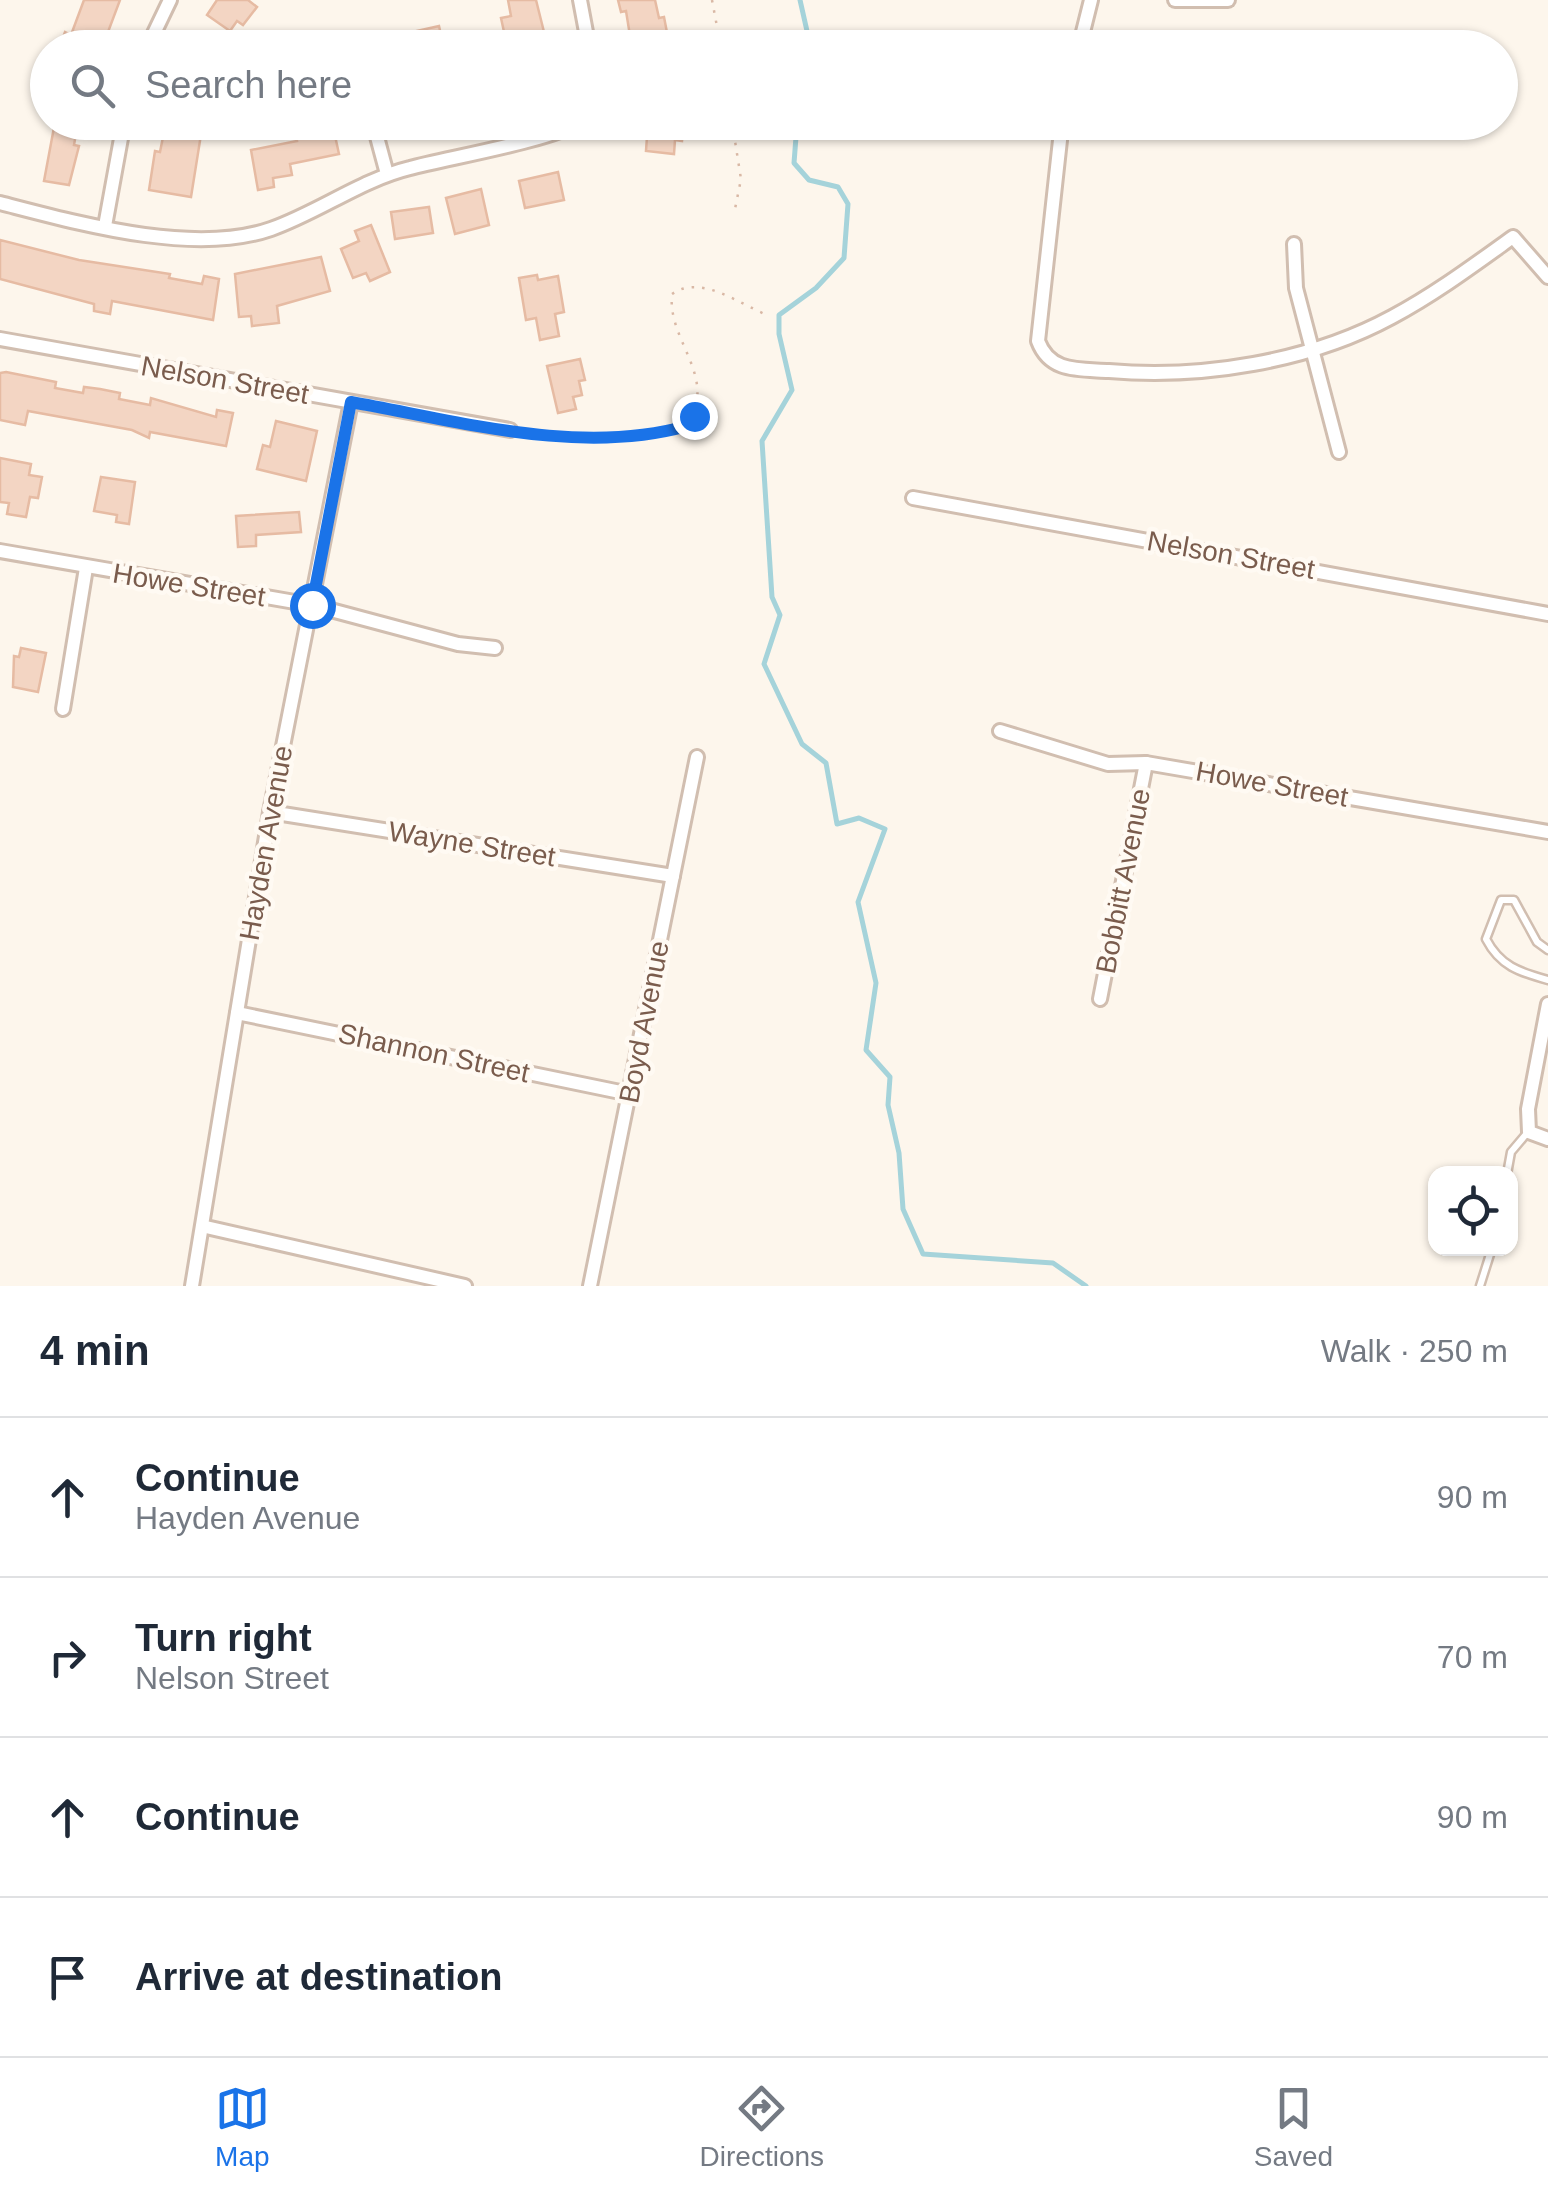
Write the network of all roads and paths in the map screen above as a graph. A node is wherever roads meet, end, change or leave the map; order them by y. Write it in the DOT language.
graph roads {
  1 [pos="170,0"];
  2 [pos="580,0"];
  3 [pos="712,0"];
  4 [pos="1091,0"];
  5 [pos="1175,0"];
  6 [pos="1228,0"];
  7 [pos="156,30"];
  8 [pos="586,30"];
  9 [pos="717,30"];
  10 [pos="1084,30"];
  11 [pos="121,140"];
  12 [pos="377,140"];
  13 [pos="513,140"];
  14 [pos="735,140"];
  15 [pos="1060,140"];
  16 [pos="387,174"];
  17 [pos="0,203"];
  18 [pos="735,209"];
  19 [pos="105,226"];
  20 [pos="1294,244"];
  21 [pos="1548,277"];
  22 [pos="767,315"];
  23 [pos="0,339"];
  24 [pos="1310,349"];
  25 [pos="351,402"];
  26 [pos="510,430"];
  27 [pos="1339,452"];
  28 [pos="912,498"];
  29 [pos="0,551"];
  30 [pos="86,568"];
  31 [pos="312,605"];
  32 [pos="1548,614"];
  33 [pos="495,648"];
  34 [pos="63,709"];
  35 [pos="1000,730"];
  36 [pos="697,758"];
  37 [pos="1146,763"];
  38 [pos="270,812"];
  39 [pos="1548,832"];
  40 [pos="673,876"];
  41 [pos="1548,950"];
  42 [pos="1548,980"];
  43 [pos="1100,999"];
  44 [pos="1548,1004"];
  45 [pos="237,1013"];
  46 [pos="630,1094"];
  47 [pos="1529,1132"];
  48 [pos="1548,1139"];
  49 [pos="1508,1166"];
  50 [pos="206,1226"];
  51 [pos="1489,1256"];
  52 [pos="192,1286"];
  53 [pos="464,1286"];
  54 [pos="590,1286"];
  55 [pos="1480,1286"];
  1 -- 7 [label="street"];
  2 -- 8 [label="street"];
  3 -- 9 [label="path"];
  4 -- 10 [label="street"];
  5 -- 6 [label="street"];
  11 -- 19 [label="street"];
  12 -- 16 [label="street"];
  13 -- 16 [label="street"];
  14 -- 18 [label="path"];
  15 -- 24 [label="street"];
  16 -- 19 [label="street"];
  17 -- 19 [label="street"];
  20 -- 24 [label="street"];
  21 -- 24 [label="street"];
  22 -- 26 [label="path"];
  23 -- 25 [label="street, Nelson Street"];
  24 -- 27 [label="street"];
  25 -- 26 [label="street, Nelson Street"];
  25 -- 31 [label="street, Hayden Avenue"];
  28 -- 32 [label="street, Nelson Street"];
  29 -- 30 [label="street, Howe Street"];
  30 -- 31 [label="street, Howe Street"];
  30 -- 34 [label="street"];
  31 -- 33 [label="street, Howe Street"];
  31 -- 38 [label="street, Hayden Avenue"];
  35 -- 37 [label="street, Howe Street"];
  36 -- 40 [label="street, Boyd Avenue"];
  37 -- 39 [label="street, Howe Street"];
  37 -- 43 [label="street, Bobbitt Avenue"];
  38 -- 40 [label="street, Wayne Street"];
  38 -- 45 [label="street, Hayden Avenue"];
  40 -- 46 [label="street, Boyd Avenue"];
  41 -- 42 [label="lane"];
  44 -- 47 [label="street"];
  45 -- 46 [label="street, Shannon Street"];
  45 -- 50 [label="street, Hayden Avenue"];
  46 -- 54 [label="street, Boyd Avenue"];
  47 -- 48 [label="street"];
  47 -- 49 [label="lane"];
  50 -- 52 [label="street, Hayden Avenue"];
  50 -- 53 [label="street"];
  51 -- 55 [label="lane"];
}
